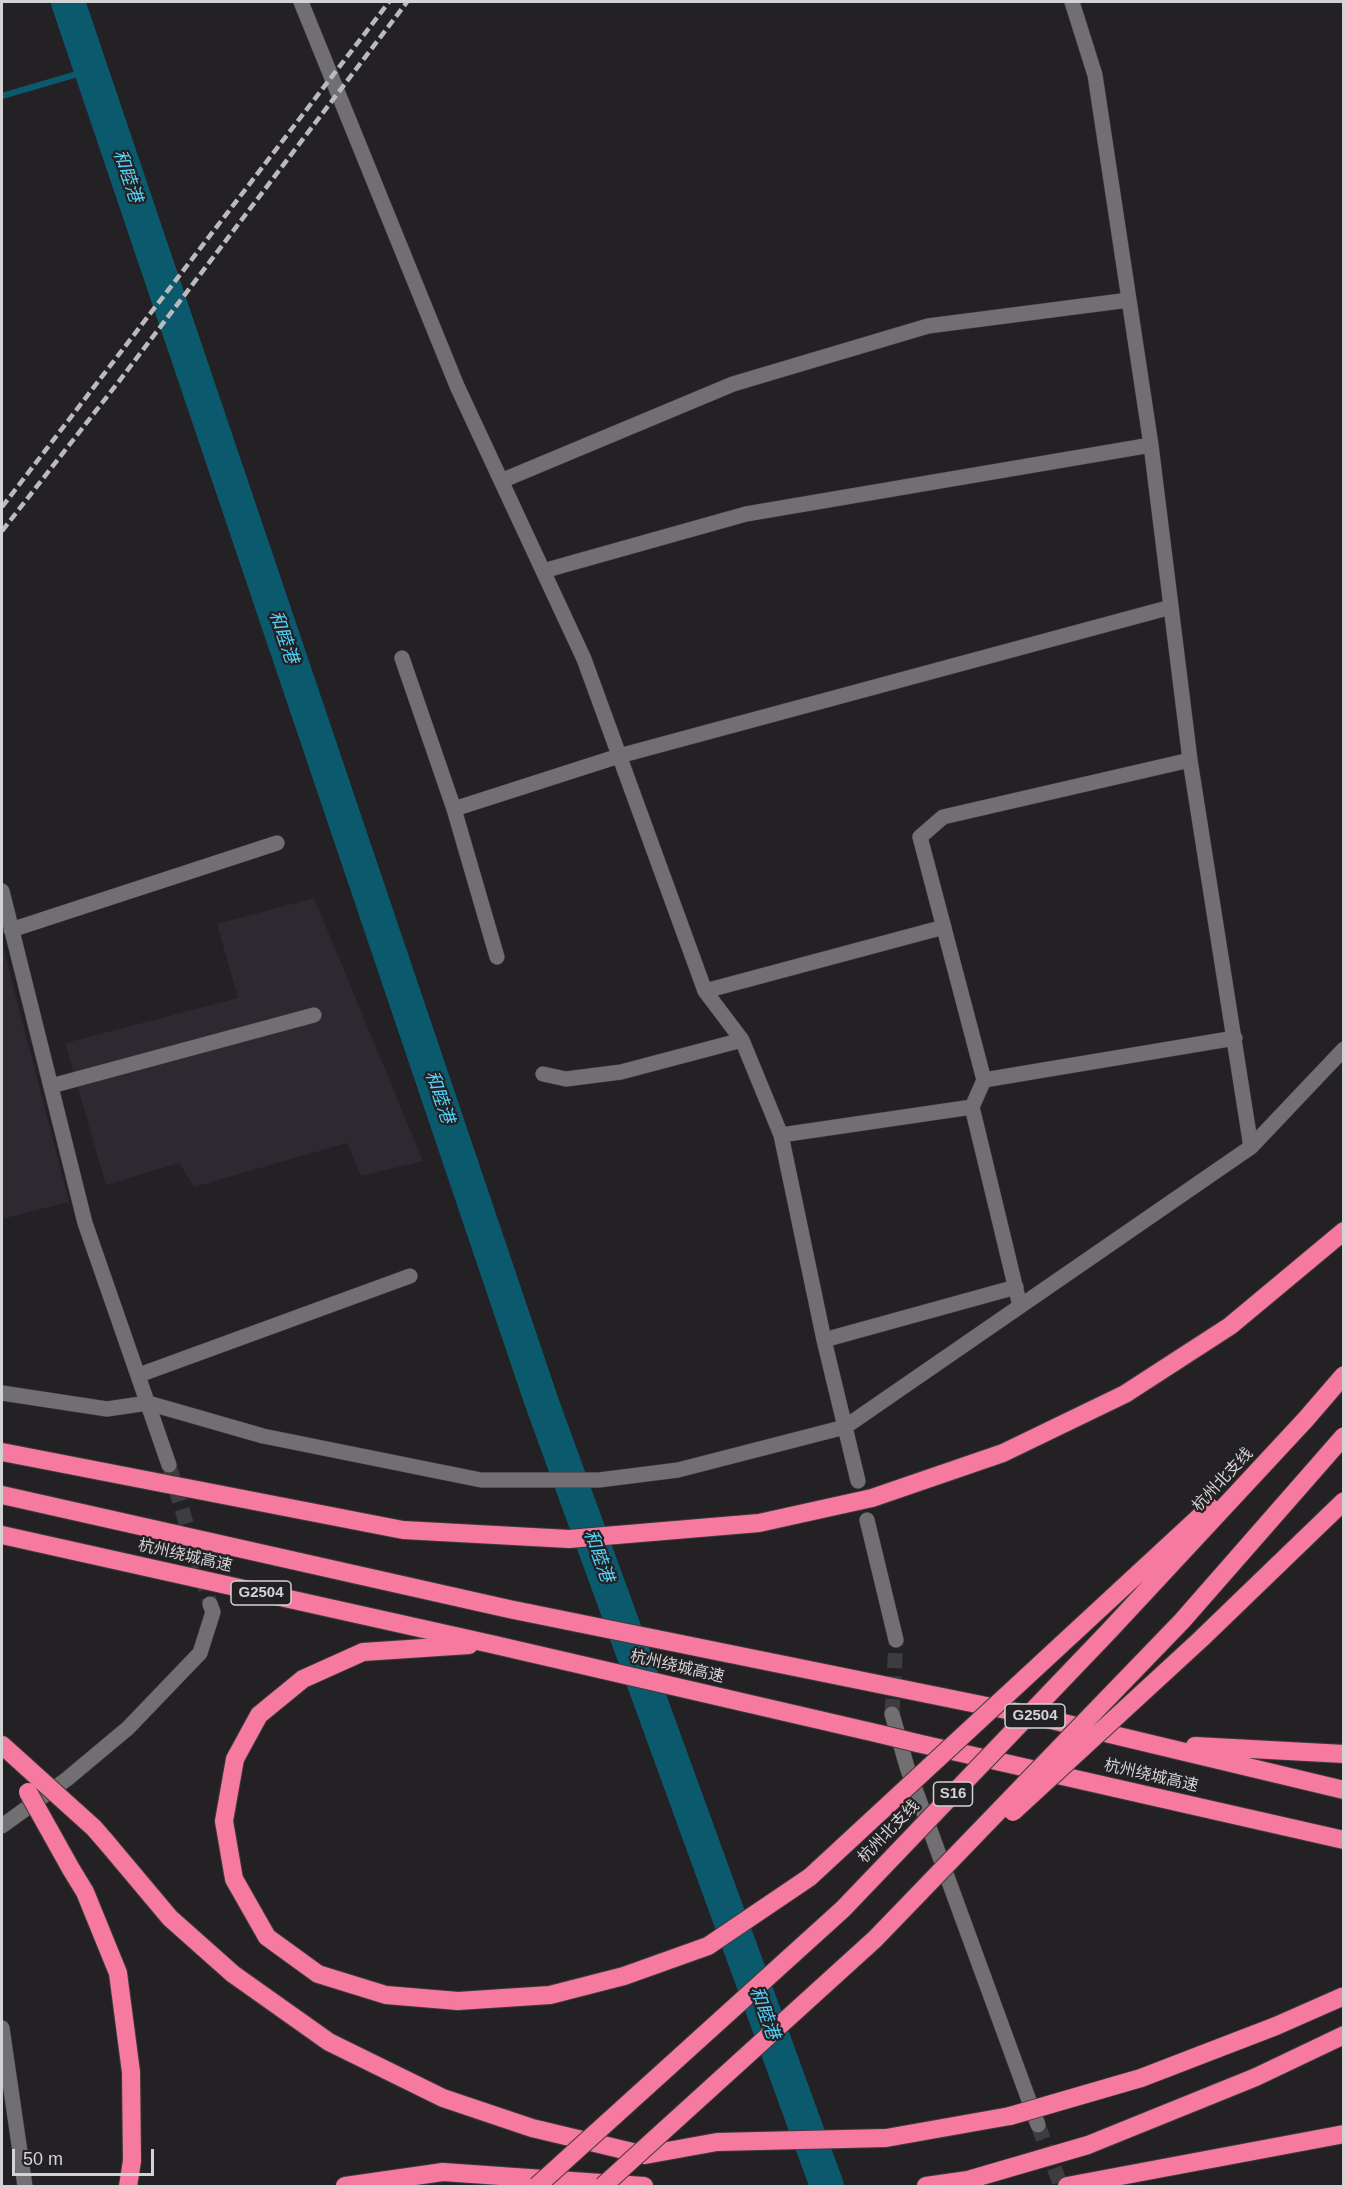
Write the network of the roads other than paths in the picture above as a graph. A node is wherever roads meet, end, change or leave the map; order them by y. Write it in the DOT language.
graph roads {
  1 [pos="301,2"];
  2 [pos="1072,2"];
  3 [pos="1129,300"];
  4 [pos="1151,445"];
  5 [pos="501,481"];
  6 [pos="543,571"];
  7 [pos="1172,607"];
  8 [pos="402,658"];
  9 [pos="619,756"];
  10 [pos="1190,760"];
  11 [pos="454,809"];
  12 [pos="277,843"];
  13 [pos="2,891"];
  14 [pos="944,927"];
  15 [pos="12,930"];
  16 [pos="497,957"];
  17 [pos="705,991"];
  18 [pos="314,1015"];
  19 [pos="1235,1038"];
  20 [pos="742,1040"];
  21 [pos="1344,1049"];
  22 [pos="543,1074"];
  23 [pos="984,1080"];
  24 [pos="51,1086"];
  25 [pos="972,1107"];
  26 [pos="781,1135"];
  27 [pos="1251,1147"];
  28 [pos="1344,1231"];
  29 [pos="410,1276"];
  30 [pos="1016,1287"];
  31 [pos="1020,1306"];
  32 [pos="824,1340"];
  33 [pos="139,1375"];
  34 [pos="1344,1375"];
  35 [pos="2,1393"];
  36 [pos="148,1403"];
  37 [pos="1306,1419"];
  38 [pos="845,1427"];
  39 [pos="1344,1436"];
  40 [pos="2,1452"];
  41 [pos="169,1465"];
  42 [pos="858,1481"];
  43 [pos="2,1495"];
  44 [pos="1344,1501"];
  45 [pos="867,1520"];
  46 [pos="2,1535"];
  47 [pos="210,1604"];
  48 [pos="896,1640"];
  49 [pos="491,1644"];
  50 [pos="892,1714"];
  51 [pos="1150,1744"];
  52 [pos="4,1748"];
  53 [pos="1344,1754"];
  54 [pos="35,1787"];
  55 [pos="1344,1790"];
  56 [pos="2,1826"];
  57 [pos="1344,1840"];
  58 [pos="875,1939"];
  59 [pos="1344,1996"];
  60 [pos="2,2028"];
  61 [pos="1344,2035"];
  62 [pos="1038,2125"];
  63 [pos="1344,2134"];
  64 [pos="25,2187"];
  65 [pos="128,2187"];
  66 [pos="345,2187"];
  67 [pos="537,2187"];
  68 [pos="603,2187"];
  69 [pos="644,2187"];
  70 [pos="926,2187"];
  71 [pos="1067,2187"];
  1 -- 5 [label="street"];
  2 -- 3 [label="street"];
  3 -- 4 [label="street"];
  3 -- 5 [label="street"];
  4 -- 6 [label="street"];
  4 -- 7 [label="street"];
  5 -- 6 [label="street"];
  6 -- 9 [label="street"];
  7 -- 9 [label="street"];
  7 -- 10 [label="street"];
  8 -- 11 [label="street"];
  9 -- 11 [label="street"];
  9 -- 17 [label="street"];
  10 -- 14 [label="street"];
  10 -- 19 [label="street"];
  11 -- 16 [label="street"];
  12 -- 15 [label="street"];
  13 -- 15 [label="street"];
  14 -- 17 [label="street"];
  14 -- 23 [label="street"];
  15 -- 24 [label="street"];
  17 -- 20 [label="street"];
  18 -- 24 [label="street"];
  19 -- 23 [label="street"];
  19 -- 27 [label="street"];
  20 -- 22 [label="street"];
  20 -- 26 [label="street"];
  21 -- 27 [label="street"];
  23 -- 25 [label="street"];
  24 -- 33 [label="street"];
  25 -- 26 [label="street"];
  25 -- 30 [label="street"];
  26 -- 32 [label="street"];
  27 -- 31 [label="street"];
  28 -- 40 [label="highway"];
  29 -- 33 [label="street"];
  30 -- 31 [label="street"];
  30 -- 32 [label="street"];
  31 -- 38 [label="street"];
  32 -- 38 [label="street"];
  33 -- 36 [label="street"];
  34 -- 37 [label="highway, 杭州北支线 / S16, bridge"];
  35 -- 36 [label="street"];
  36 -- 38 [label="street"];
  36 -- 41 [label="street"];
  37 -- 49 [label="highway, bridge"];
  37 -- 67 [label="highway, 杭州北支线 / S16, bridge"];
  38 -- 42 [label="street"];
  39 -- 58 [label="highway, S16, bridge"];
  43 -- 51 [label="highway, 杭州绕城高速 / G2504"];
  44 -- 58 [label="highway, bridge"];
  45 -- 48 [label="street"];
  46 -- 49 [label="highway, 杭州绕城高速 / G2504"];
  47 -- 56 [label="street"];
  49 -- 57 [label="highway, 杭州绕城高速 / G2504, bridge"];
  50 -- 62 [label="street"];
  51 -- 53 [label="highway"];
  51 -- 55 [label="highway, 杭州绕城高速 / G2504"];
  52 -- 54 [label="highway"];
  54 -- 59 [label="highway, bridge"];
  54 -- 65 [label="highway, bridge"];
  58 -- 68 [label="highway, S16, bridge"];
  60 -- 64 [label="street"];
  61 -- 70 [label="highway"];
  63 -- 71 [label="highway"];
  66 -- 69 [label="highway"];
}
